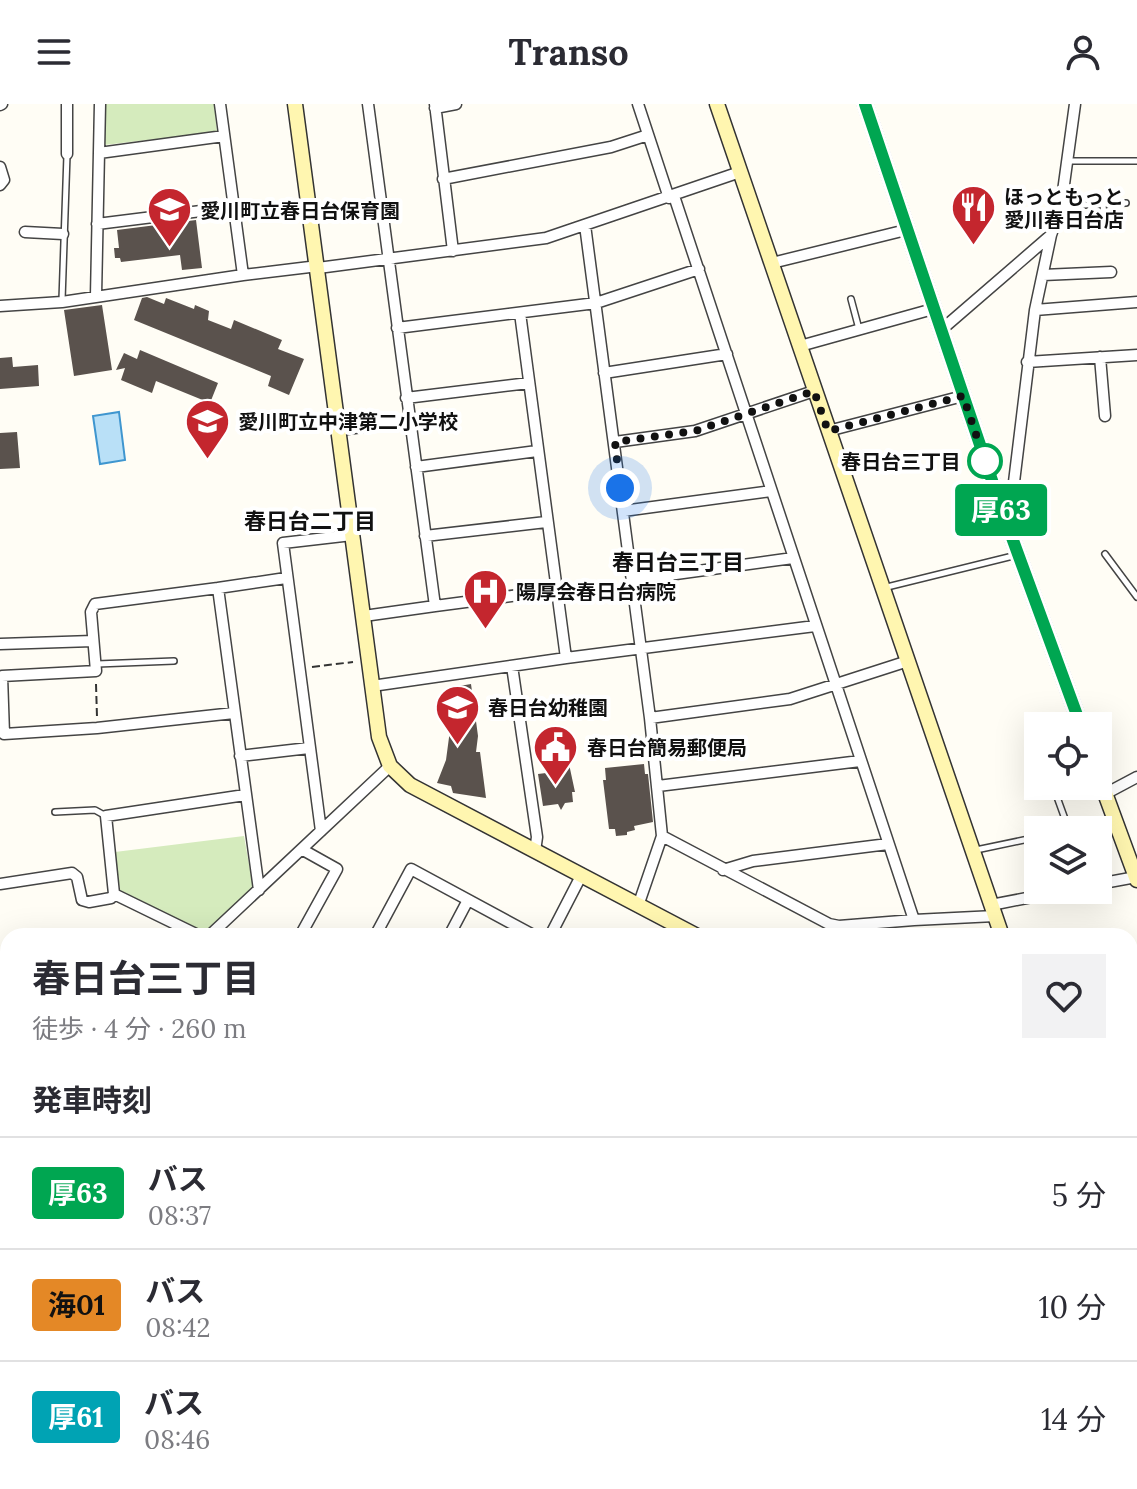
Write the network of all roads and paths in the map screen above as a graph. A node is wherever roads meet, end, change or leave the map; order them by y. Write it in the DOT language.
graph roads {
  1 [pos="67,104"];
  2 [pos="100,104"];
  3 [pos="220,104"];
  4 [pos="295,104"];
  5 [pos="368,104"];
  6 [pos="456,104"];
  7 [pos="638,104"];
  8 [pos="717,104"];
  9 [pos="865,104"];
  10 [pos="1075,104"];
  11 [pos="435,106"];
  12 [pos="648,135"];
  13 [pos="224,136"];
  14 [pos="99,153"];
  15 [pos="67,154"];
  16 [pos="1066,161"];
  17 [pos="1137,161"];
  18 [pos="0,167"];
  19 [pos="740,172"];
  20 [pos="443,179"];
  21 [pos="0,185"];
  22 [pos="672,197"];
  23 [pos="1126,203"];
  24 [pos="1103,204"];
  25 [pos="1061,206"];
  26 [pos="233,207"];
  27 [pos="1104,219"];
  28 [pos="97,224"];
  29 [pos="585,225"];
  30 [pos="906,230"];
  31 [pos="25,232"];
  32 [pos="63,234"];
  33 [pos="1051,235"];
  34 [pos="453,251"];
  35 [pos="388,259"];
  36 [pos="772,263"];
  37 [pos="318,267"];
  38 [pos="699,269"];
  39 [pos="1111,272"];
  40 [pos="243,275"];
  41 [pos="1043,275"];
  42 [pos="96,296"];
  43 [pos="851,299"];
  44 [pos="62,302"];
  45 [pos="1137,302"];
  46 [pos="596,303"];
  47 [pos="0,306"];
  48 [pos="933,309"];
  49 [pos="1035,310"];
  50 [pos="520,313"];
  51 [pos="397,328"];
  52 [pos="859,329"];
  53 [pos="940,331"];
  54 [pos="800,346"];
  55 [pos="727,354"];
  56 [pos="1137,355"];
  57 [pos="1100,357"];
  58 [pos="1027,362"];
  59 [pos="604,373"];
  60 [pos="529,383"];
  61 [pos="814,391"];
  62 [pos="963,396"];
  63 [pos="406,398"];
  64 [pos="747,415"];
  65 [pos="1105,416"];
  66 [pos="409,421"];
  67 [pos="339,430"];
  68 [pos="828,431"];
  69 [pos="615,442"];
  70 [pos="537,451"];
  71 [pos="416,467"];
  72 [pos="771,491"];
  73 [pos="623,511"];
  74 [pos="1003,513"];
  75 [pos="546,522"];
  76 [pos="352,535"];
  77 [pos="425,536"];
  78 [pos="1018,554"];
  79 [pos="1105,554"];
  80 [pos="793,558"];
  81 [pos="286,578"];
  82 [pos="632,580"];
  83 [pos="218,588"];
  84 [pos="883,588"];
  85 [pos="557,590"];
  86 [pos="1137,597"];
  87 [pos="435,606"];
  88 [pos="364,616"];
  89 [pos="815,626"];
  90 [pos="93,641"];
  91 [pos="0,644"];
  92 [pos="640,649"];
  93 [pos="566,658"];
  94 [pos="369,660"];
  95 [pos="162,661"];
  96 [pos="174,661"];
  97 [pos="908,661"];
  98 [pos="512,666"];
  99 [pos="96,667"];
  100 [pos="163,669"];
  101 [pos="298,669"];
  102 [pos="1,676"];
  103 [pos="836,685"];
  104 [pos="372,686"];
  105 [pos="1076,712"];
  106 [pos="234,713"];
  107 [pos="650,718"];
  108 [pos="97,728"];
  109 [pos="309,748"];
  110 [pos="240,756"];
  111 [pos="860,761"];
  112 [pos="390,766"];
  113 [pos="1137,777"];
  114 [pos="658,786"];
  115 [pos="1112,790"];
  116 [pos="245,795"];
  117 [pos="1107,800"];
  118 [pos="55,812"];
  119 [pos="106,816"];
  120 [pos="321,831"];
  121 [pos="662,836"];
  122 [pos="1024,840"];
  123 [pos="888,844"];
  124 [pos="303,850"];
  125 [pos="535,851"];
  126 [pos="973,851"];
  127 [pos="723,870"];
  128 [pos="1136,873"];
  129 [pos="581,876"];
  130 [pos="1112,880"];
  131 [pos="0,884"];
  132 [pos="259,890"];
  133 [pos="114,894"];
  134 [pos="468,900"];
  135 [pos="1024,902"];
  136 [pos="638,906"];
  137 [pos="993,910"];
  138 [pos="914,920"];
  139 [pos="184,928"];
  140 [pos="211,928"];
  141 [pos="304,928"];
  142 [pos="379,928"];
  143 [pos="453,928"];
  144 [pos="517,928"];
  145 [pos="554,928"];
  146 [pos="681,928"];
  147 [pos="999,928"];
  1 -- 15 [label="street"];
  2 -- 14 [label="street"];
  3 -- 13 [label="street"];
  4 -- 37 [label="street"];
  5 -- 35 [label="street"];
  6 -- 11 [label="street"];
  7 -- 12 [label="street"];
  8 -- 19 [label="street"];
  9 -- 30 [label="street"];
  10 -- 16 [label="street"];
  11 -- 20 [label="street"];
  12 -- 20 [label="street"];
  12 -- 22 [label="street"];
  13 -- 14 [label="street"];
  13 -- 26 [label="street"];
  14 -- 28 [label="street"];
  15 -- 32 [label="lane"];
  16 -- 17 [label="lane"];
  16 -- 25 [label="street"];
  18 -- 21 [label="street"];
  19 -- 22 [label="street"];
  19 -- 36 [label="street"];
  20 -- 34 [label="street"];
  22 -- 29 [label="street"];
  22 -- 38 [label="street"];
  23 -- 24 [label="lane"];
  24 -- 25 [label="lane"];
  24 -- 27 [label="lane"];
  25 -- 33 [label="street"];
  26 -- 28 [label="street"];
  26 -- 40 [label="street"];
  28 -- 42 [label="street"];
  29 -- 34 [label="street"];
  29 -- 46 [label="street"];
  30 -- 36 [label="street"];
  30 -- 48 [label="street"];
  31 -- 32 [label="street"];
  32 -- 44 [label="lane"];
  33 -- 41 [label="street"];
  33 -- 53 [label="street"];
  34 -- 35 [label="street"];
  35 -- 37 [label="street"];
  35 -- 51 [label="street"];
  36 -- 54 [label="street"];
  37 -- 40 [label="street"];
  37 -- 67 [label="street"];
  38 -- 46 [label="street"];
  38 -- 55 [label="street"];
  39 -- 41 [label="street"];
  40 -- 42 [label="street"];
  41 -- 49 [label="street"];
  42 -- 44 [label="street"];
  43 -- 52 [label="lane"];
  44 -- 47 [label="street"];
  45 -- 49 [label="street"];
  46 -- 50 [label="street"];
  46 -- 59 [label="street"];
  48 -- 52 [label="street"];
  48 -- 53 [label="street"];
  49 -- 58 [label="street"];
  50 -- 51 [label="street"];
  50 -- 60 [label="street"];
  51 -- 63 [label="street"];
  52 -- 54 [label="street"];
  53 -- 62 [label="street"];
  54 -- 61 [label="street"];
  55 -- 59 [label="street"];
  55 -- 64 [label="street"];
  56 -- 57 [label="street"];
  57 -- 58 [label="street"];
  57 -- 65 [label="street"];
  58 -- 74 [label="street"];
  59 -- 69 [label="street"];
  60 -- 63 [label="street"];
  60 -- 70 [label="street"];
  61 -- 64 [label="street"];
  61 -- 68 [label="street"];
  62 -- 68 [label="street"];
  62 -- 74 [label="street"];
  63 -- 66 [label="street"];
  64 -- 69 [label="street"];
  64 -- 72 [label="street"];
  66 -- 67 [label="street"];
  66 -- 71 [label="street"];
  67 -- 76 [label="street"];
  68 -- 84 [label="street"];
  69 -- 73 [label="street"];
  70 -- 71 [label="street"];
  70 -- 75 [label="street"];
  71 -- 77 [label="street"];
  72 -- 73 [label="street"];
  72 -- 80 [label="street"];
  73 -- 82 [label="street"];
  74 -- 78 [label="street"];
  75 -- 77 [label="street"];
  75 -- 85 [label="street"];
  76 -- 81 [label="street"];
  76 -- 88 [label="street"];
  77 -- 87 [label="street"];
  78 -- 84 [label="lane"];
  78 -- 105 [label="street"];
  79 -- 86 [label="lane"];
  80 -- 82 [label="street"];
  80 -- 89 [label="street"];
  81 -- 83 [label="street"];
  81 -- 101 [label="street"];
  82 -- 92 [label="street"];
  83 -- 90 [label="street"];
  83 -- 106 [label="street"];
  84 -- 97 [label="street"];
  85 -- 87 [label="street"];
  85 -- 93 [label="street"];
  87 -- 88 [label="street"];
  88 -- 94 [label="street"];
  89 -- 92 [label="street"];
  89 -- 103 [label="street"];
  90 -- 91 [label="street"];
  90 -- 99 [label="street"];
  92 -- 93 [label="street"];
  92 -- 107 [label="street"];
  93 -- 98 [label="street"];
  94 -- 101 [label="path"];
  94 -- 104 [label="street"];
  95 -- 96 [label="lane"];
  95 -- 99 [label="lane"];
  95 -- 100 [label="lane"];
  97 -- 103 [label="street"];
  97 -- 126 [label="street"];
  98 -- 104 [label="street"];
  98 -- 125 [label="street"];
  99 -- 102 [label="street"];
  99 -- 108 [label="path"];
  101 -- 109 [label="street"];
  102 -- 108 [label="street"];
  103 -- 107 [label="street"];
  103 -- 111 [label="street"];
  104 -- 112 [label="street"];
  106 -- 108 [label="street"];
  106 -- 110 [label="street"];
  107 -- 114 [label="street"];
  109 -- 110 [label="street"];
  109 -- 120 [label="street"];
  110 -- 116 [label="street"];
  111 -- 114 [label="street"];
  111 -- 123 [label="street"];
  112 -- 120 [label="street"];
  112 -- 125 [label="street"];
  113 -- 115 [label="street"];
  114 -- 121 [label="street"];
  116 -- 119 [label="street"];
  116 -- 132 [label="street"];
  117 -- 128 [label="street"];
  118 -- 119 [label="lane"];
  119 -- 133 [label="street"];
  120 -- 124 [label="street"];
  121 -- 127 [label="street"];
  121 -- 136 [label="street"];
  122 -- 126 [label="lane"];
  123 -- 127 [label="street"];
  123 -- 138 [label="street"];
  124 -- 132 [label="street"];
  124 -- 141 [label="street"];
  125 -- 129 [label="street"];
  126 -- 137 [label="street"];
  127 -- 138 [label="street"];
  128 -- 130 [label="street"];
  129 -- 136 [label="street"];
  129 -- 145 [label="street"];
  131 -- 133 [label="street"];
  132 -- 140 [label="street"];
  133 -- 139 [label="street"];
  134 -- 142 [label="street"];
  134 -- 143 [label="street"];
  134 -- 144 [label="street"];
  135 -- 137 [label="street"];
  136 -- 146 [label="street"];
  137 -- 138 [label="street"];
  137 -- 147 [label="street"];
}
